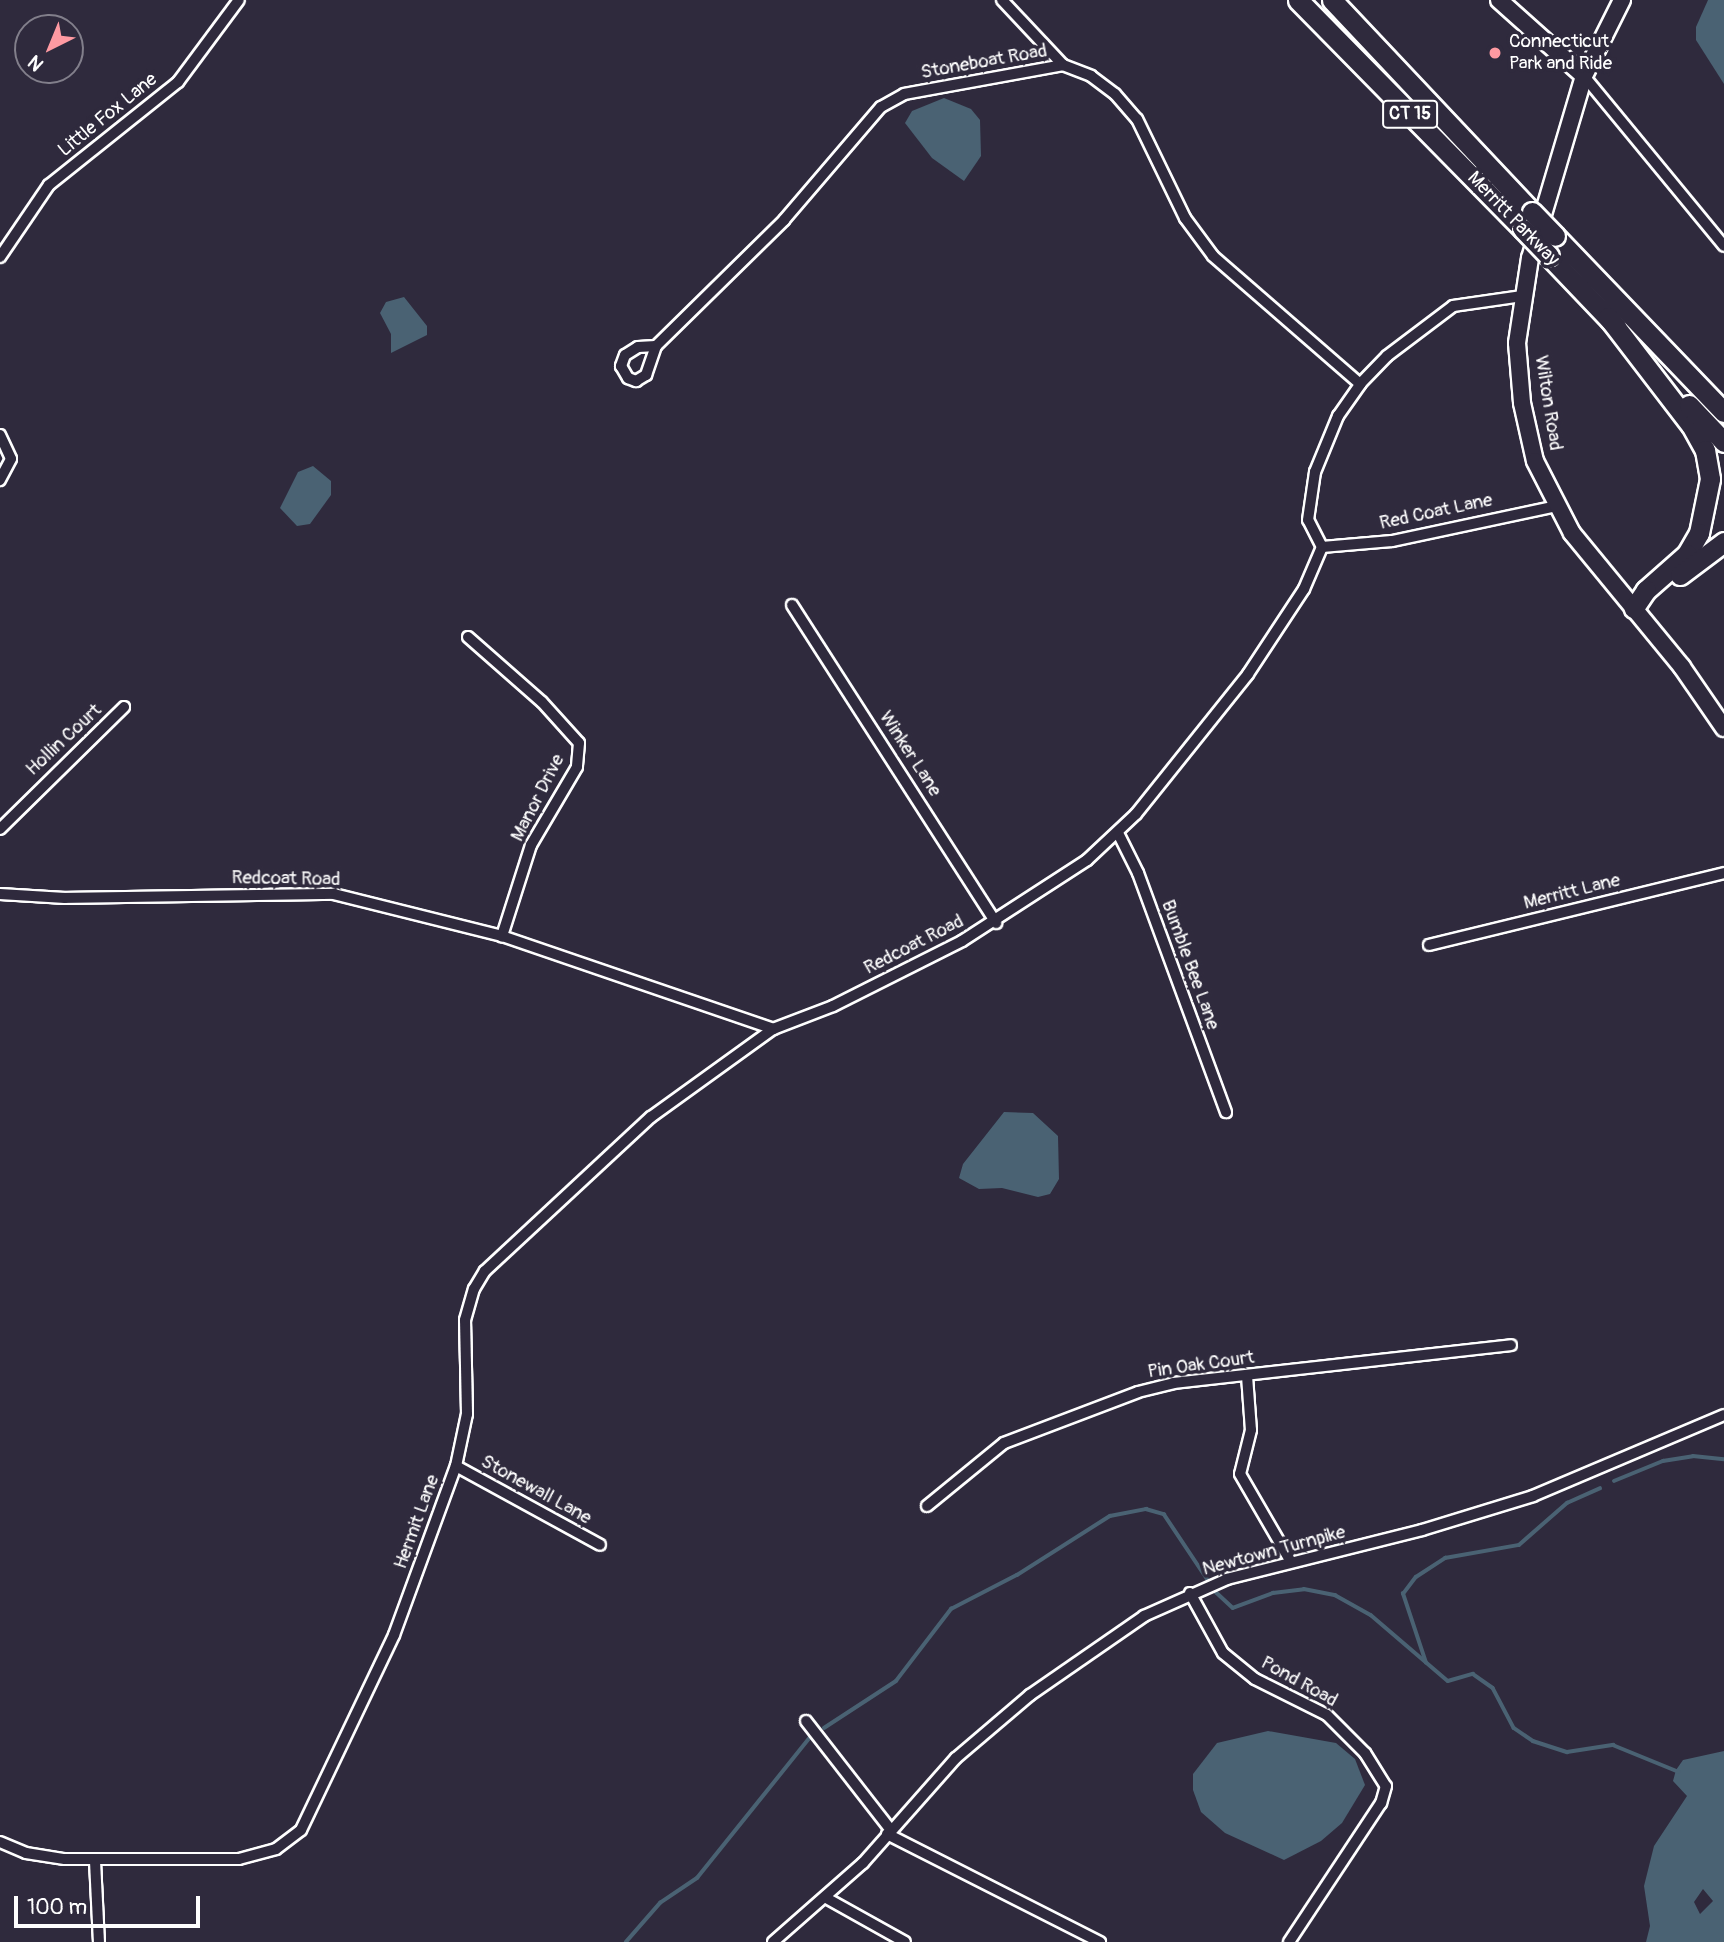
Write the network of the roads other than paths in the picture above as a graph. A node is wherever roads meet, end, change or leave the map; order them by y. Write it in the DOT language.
graph roads {
  1 [pos="239,0"];
  2 [pos="1002,0"];
  3 [pos="1298,0"];
  4 [pos="1332,0"];
  5 [pos="1349,0"];
  6 [pos="1499,0"];
  7 [pos="1622,0"];
  8 [pos="1063,65"];
  9 [pos="1584,76"];
  10 [pos="1427,100"];
  11 [pos="1527,220"];
  12 [pos="1724,246"];
  13 [pos="0,257"];
  14 [pos="1522,296"];
  15 [pos="1608,317"];
  16 [pos="656,346"];
  17 [pos="1360,384"];
  18 [pos="1724,412"];
  19 [pos="0,435"];
  20 [pos="1724,442"];
  21 [pos="0,480"];
  22 [pos="1557,506"];
  23 [pos="1724,542"];
  24 [pos="1322,547"];
  25 [pos="792,605"];
  26 [pos="1634,608"];
  27 [pos="468,637"];
  28 [pos="124,707"];
  29 [pos="1724,727"];
  30 [pos="0,829"];
  31 [pos="1118,833"];
  32 [pos="1724,873"];
  33 [pos="0,894"];
  34 [pos="996,923"];
  35 [pos="502,936"];
  36 [pos="1429,945"];
  37 [pos="773,1029"];
  38 [pos="1226,1112"];
  39 [pos="1511,1345"];
  40 [pos="1247,1376"];
  41 [pos="1724,1415"];
  42 [pos="456,1466"];
  43 [pos="927,1506"];
  44 [pos="600,1545"];
  45 [pos="1291,1562"];
  46 [pos="1190,1593"];
  47 [pos="806,1721"];
  48 [pos="889,1832"];
  49 [pos="0,1842"];
  50 [pos="95,1861"];
  51 [pos="828,1899"];
  52 [pos="99,1942"];
  53 [pos="773,1942"];
  54 [pos="905,1942"];
  55 [pos="1100,1942"];
  56 [pos="1289,1942"];
  1 -- 13 [label="street, Little Fox Lane"];
  2 -- 8 [label="street"];
  3 -- 11 [label="highway, Merritt Parkway / CT 15"];
  4 -- 10 [label="highway, Merritt Parkway / CT 15"];
  5 -- 10 [label="highway"];
  6 -- 9 [label="main road"];
  7 -- 9 [label="main road, Wilton Road"];
  8 -- 16 [label="street, Stoneboat Road"];
  8 -- 17 [label="street, Stoneboat Road"];
  9 -- 12 [label="street"];
  9 -- 14 [label="main road, Wilton Road"];
  10 -- 11 [label="highway, Merritt Parkway / CT 15"];
  11 -- 15 [label="highway, Merritt Parkway / CT 15, bridge"];
  11 -- 18 [label="highway, Merritt Parkway / CT 15, bridge"];
  14 -- 17 [label="street"];
  14 -- 22 [label="main road, Wilton Road"];
  15 -- 20 [label="highway, Merritt Parkway / CT 15"];
  15 -- 26 [label="highway"];
  17 -- 24 [label="street"];
  19 -- 21 [label="street"];
  22 -- 24 [label="street, Red Coat Lane"];
  22 -- 26 [label="main road, Wilton Road"];
  23 -- 26 [label="highway"];
  24 -- 31 [label="street, Redcoat Road"];
  25 -- 34 [label="street, Winker Lane"];
  26 -- 29 [label="main road, Wilton Road"];
  27 -- 35 [label="street, Manor Drive"];
  28 -- 30 [label="street, Hollin Court"];
  31 -- 34 [label="street, Redcoat Road"];
  31 -- 38 [label="street, Bumble Bee Lane"];
  32 -- 36 [label="street, Merritt Lane"];
  33 -- 35 [label="street, Redcoat Road"];
  34 -- 37 [label="street, Redcoat Road"];
  35 -- 37 [label="street, Redcoat Road"];
  37 -- 42 [label="street, Hermit Lane"];
  39 -- 40 [label="street, Pin Oak Court"];
  40 -- 43 [label="street, Pin Oak Court"];
  40 -- 45 [label="street"];
  41 -- 45 [label="street, Newtown Turnpike"];
  42 -- 44 [label="street, Stonewall Lane"];
  42 -- 50 [label="street, Hermit Lane"];
  45 -- 46 [label="street, Newtown Turnpike"];
  46 -- 48 [label="street, Newtown Turnpike"];
  46 -- 56 [label="street, Pond Road"];
  47 -- 48 [label="street"];
  48 -- 51 [label="street, Newtown Turnpike"];
  48 -- 55 [label="street"];
  49 -- 50 [label="street, Hermit Lane"];
  50 -- 52 [label="street"];
  51 -- 53 [label="street, Newtown Turnpike"];
  51 -- 54 [label="street"];
}
